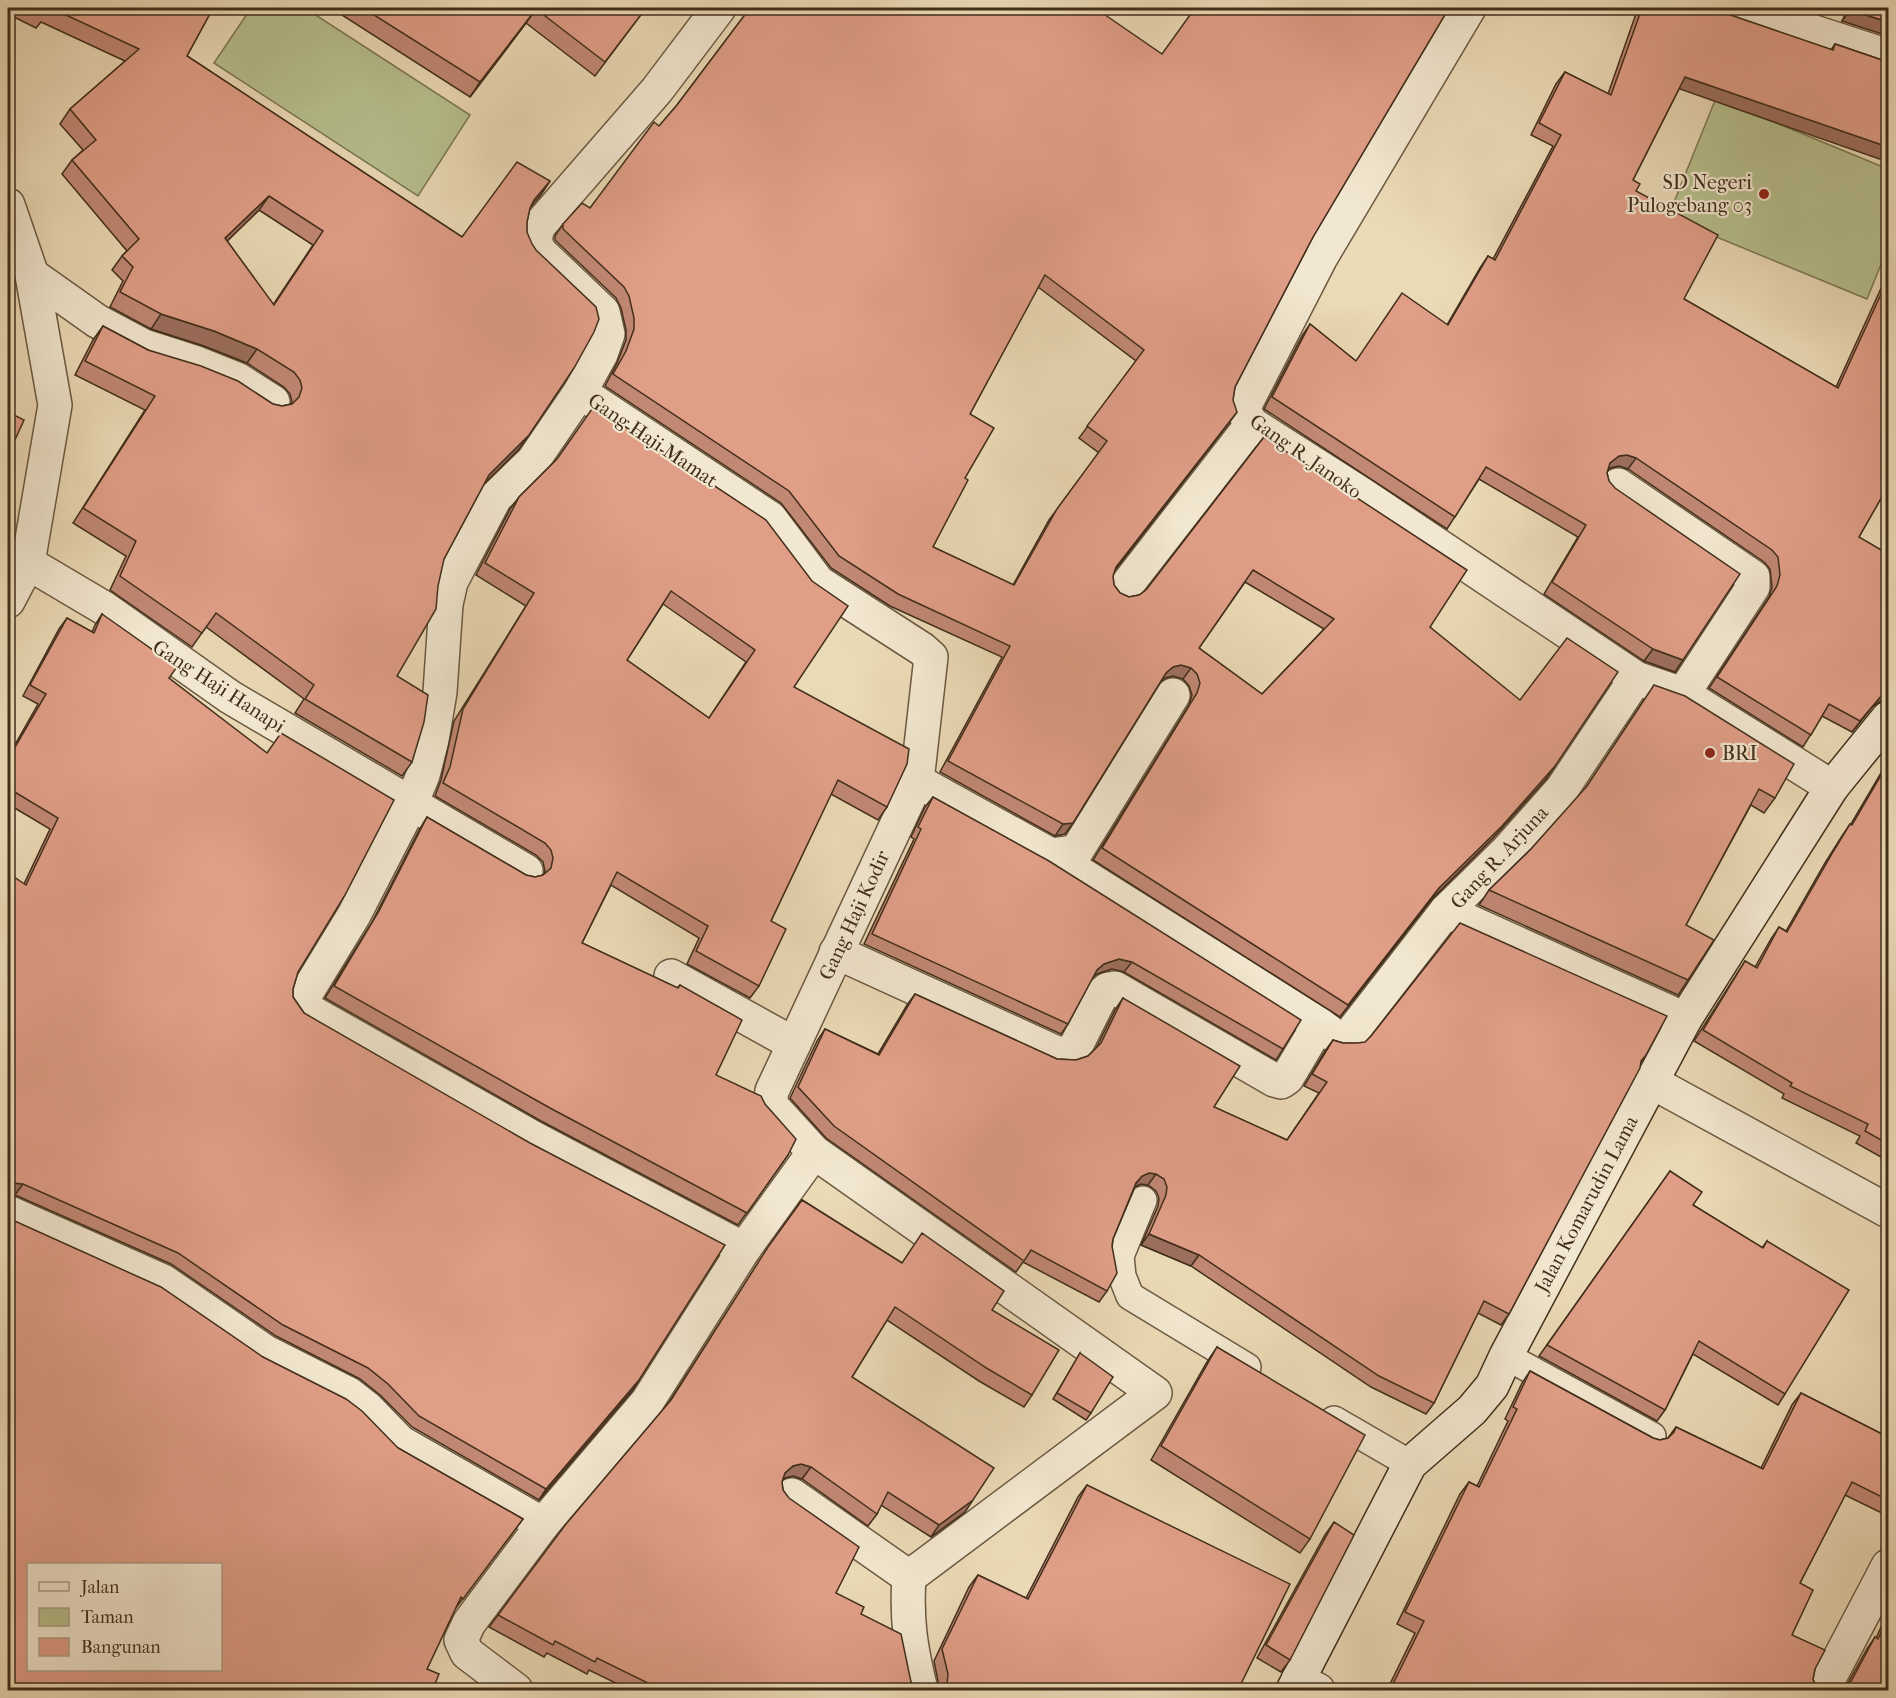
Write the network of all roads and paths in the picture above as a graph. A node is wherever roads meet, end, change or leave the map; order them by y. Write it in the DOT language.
graph roads {
  1 [pos="719,8"];
  2 [pos="1469,8"];
  3 [pos="1748,9"];
  4 [pos="1888,56"];
  5 [pos="8,205"];
  6 [pos="32,274"];
  7 [pos="580,392"];
  8 [pos="273,402"];
  9 [pos="1252,424"];
  10 [pos="1618,485"];
  11 [pos="28,563"];
  12 [pos="1123,590"];
  13 [pos="8,601"];
  14 [pos="931,657"];
  15 [pos="1636,678"];
  16 [pos="1683,694"];
  17 [pos="1173,695"];
  18 [pos="1888,718"];
  19 [pos="917,781"];
  20 [pos="1832,787"];
  21 [pos="411,804"];
  22 [pos="1051,855"];
  23 [pos="526,871"];
  24 [pos="1446,911"];
  25 [pos="836,952"];
  26 [pos="671,976"];
  27 [pos="1685,1018"];
  28 [pos="1319,1024"];
  29 [pos="794,1044"];
  30 [pos="1650,1082"];
  31 [pos="814,1152"];
  32 [pos="1143,1200"];
  33 [pos="1888,1211"];
  34 [pos="8,1212"];
  35 [pos="744,1249"];
  36 [pos="1506,1356"];
  37 [pos="1271,1382"];
  38 [pos="1311,1406"];
  39 [pos="1652,1436"];
  40 [pos="1410,1464"];
  41 [pos="792,1496"];
  42 [pos="543,1524"];
  43 [pos="1888,1566"];
  44 [pos="909,1577"];
  45 [pos="1303,1687"];
  46 [pos="516,1690"];
  47 [pos="921,1690"];
  48 [pos="1823,1690"];
  1 -- 7 [label="street, Gang Haji Mamat"];
  2 -- 9 [label="street, Gang R. Janoko"];
  3 -- 4 [label="street"];
  5 -- 6 [label="street"];
  6 -- 8 [label="street"];
  6 -- 11 [label="street"];
  7 -- 14 [label="street, Gang Haji Mamat"];
  7 -- 21 [label="street"];
  9 -- 12 [label="street"];
  9 -- 15 [label="street, Gang R. Janoko"];
  10 -- 16 [label="street"];
  11 -- 13 [label="street"];
  11 -- 21 [label="street, Gang Haji Hanapi"];
  14 -- 19 [label="street, Gang Haji Kodir"];
  15 -- 16 [label="street, Gang R. Janoko"];
  15 -- 24 [label="street, Gang R. Arjuna"];
  16 -- 20 [label="street, Gang R. Janoko"];
  17 -- 22 [label="street"];
  18 -- 20 [label="street, Jalan Komarudin Lama"];
  19 -- 22 [label="street"];
  19 -- 25 [label="street, Gang Haji Kodir"];
  20 -- 27 [label="street, Jalan Komarudin Lama"];
  21 -- 23 [label="street, Gang Haji Hanapi"];
  21 -- 35 [label="street"];
  22 -- 28 [label="street"];
  24 -- 27 [label="street, Gang R. Arjuna"];
  24 -- 28 [label="street"];
  25 -- 28 [label="street"];
  25 -- 29 [label="street, Gang Haji Kodir"];
  26 -- 29 [label="street"];
  27 -- 30 [label="street, Jalan Komarudin Lama"];
  29 -- 31 [label="street, Gang Haji Kodir"];
  30 -- 33 [label="street"];
  30 -- 36 [label="street, Jalan Komarudin Lama"];
  31 -- 35 [label="street"];
  31 -- 44 [label="street"];
  32 -- 37 [label="lane"];
  34 -- 42 [label="street"];
  35 -- 42 [label="street"];
  36 -- 39 [label="lane"];
  36 -- 40 [label="street, Jalan Komarudin Lama"];
  38 -- 40 [label="lane"];
  40 -- 45 [label="street, Jalan Komarudin Lama"];
  41 -- 44 [label="street"];
  42 -- 46 [label="street"];
  43 -- 48 [label="street"];
  44 -- 47 [label="street"];
}
